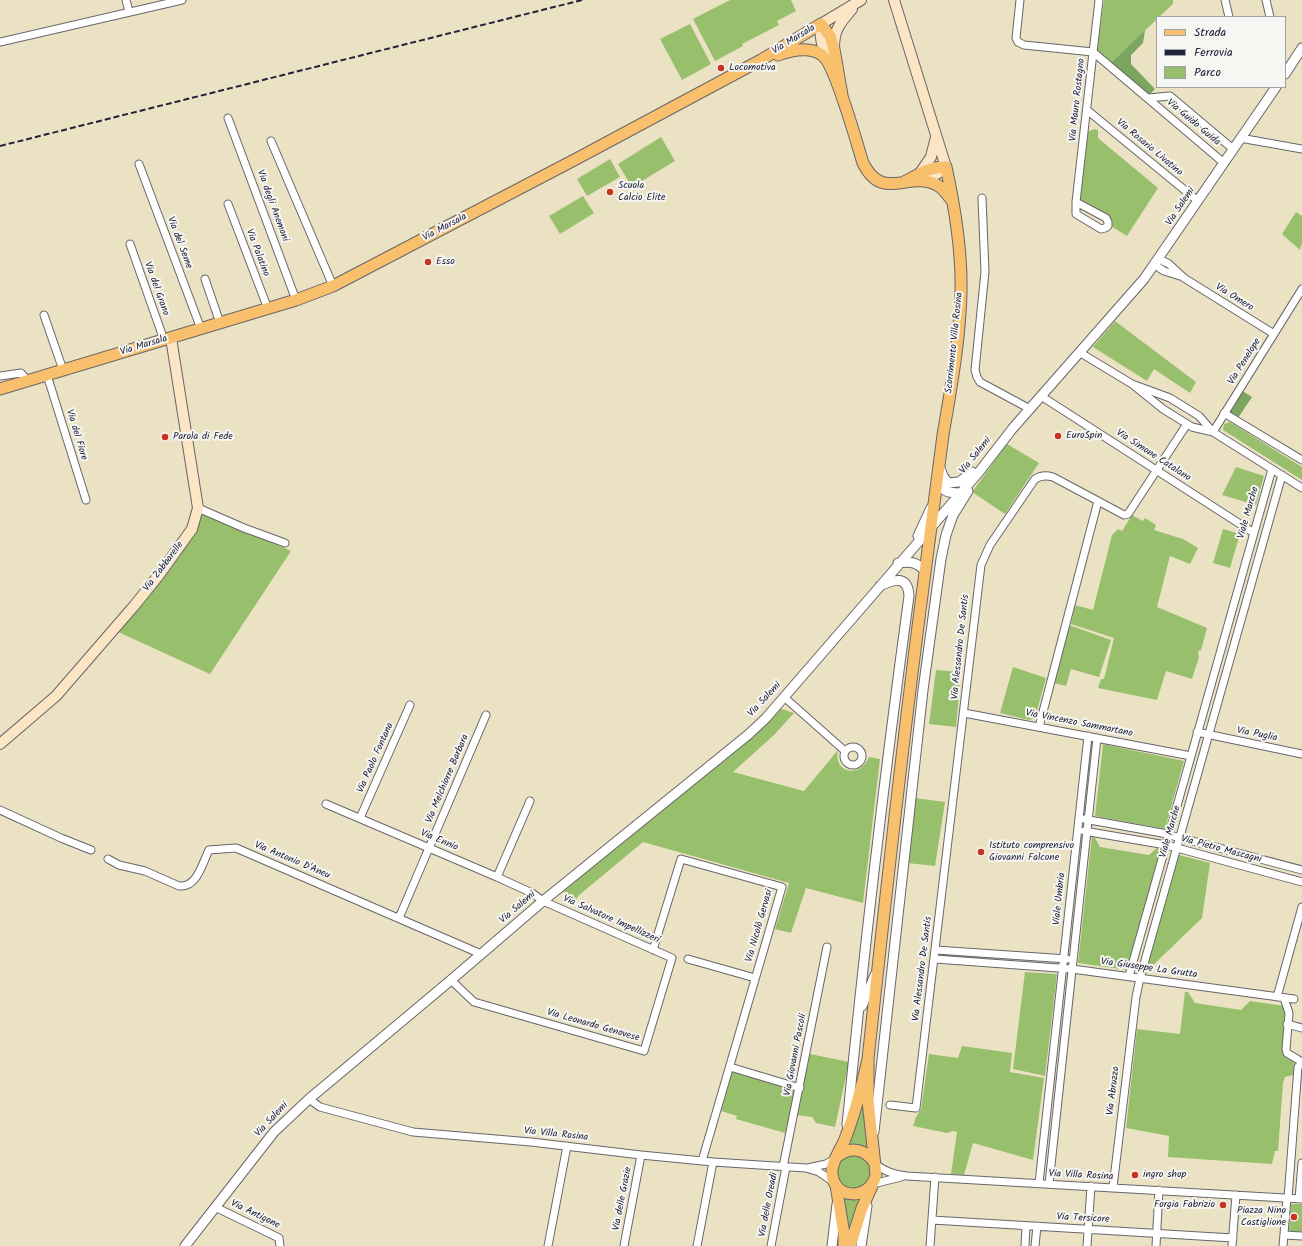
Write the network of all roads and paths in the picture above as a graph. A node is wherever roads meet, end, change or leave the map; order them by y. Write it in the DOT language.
graph roads {
  1 [pos="126,0"];
  2 [pos="182,0"];
  3 [pos="894,0"];
  4 [pos="1020,0"];
  5 [pos="1099,0"];
  6 [pos="1225,0"];
  7 [pos="1266,0"];
  8 [pos="859,1"];
  9 [pos="129,12"];
  10 [pos="1229,16"];
  11 [pos="1270,16"];
  12 [pos="821,24"];
  13 [pos="0,42"];
  14 [pos="1302,48"];
  15 [pos="834,49"];
  16 [pos="1093,52"];
  17 [pos="761,60"];
  18 [pos="827,60"];
  19 [pos="1286,72"];
  20 [pos="1275,88"];
  21 [pos="842,95"];
  22 [pos="1148,98"];
  23 [pos="1087,110"];
  24 [pos="228,118"];
  25 [pos="936,135"];
  26 [pos="1240,138"];
  27 [pos="271,141"];
  28 [pos="1233,149"];
  29 [pos="1302,149"];
  30 [pos="1224,163"];
  31 [pos="139,164"];
  32 [pos="946,167"];
  33 [pos="921,177"];
  34 [pos="982,198"];
  35 [pos="1198,201"];
  36 [pos="1076,202"];
  37 [pos="228,204"];
  38 [pos="955,204"];
  39 [pos="130,244"];
  40 [pos="1157,262"];
  41 [pos="205,280"];
  42 [pos="333,286"];
  43 [pos="1302,289"];
  44 [pos="296,300"];
  45 [pos="268,309"];
  46 [pos="44,315"];
  47 [pos="220,323"];
  48 [pos="201,329"];
  49 [pos="1274,334"];
  50 [pos="168,339"];
  51 [pos="1079,352"];
  52 [pos="63,370"];
  53 [pos="47,375"];
  54 [pos="0,376"];
  55 [pos="28,380"];
  56 [pos="1132,384"];
  57 [pos="0,389"];
  58 [pos="1041,396"];
  59 [pos="1030,409"];
  60 [pos="1224,413"];
  61 [pos="1187,424"];
  62 [pos="1213,432"];
  63 [pos="989,458"];
  64 [pos="1302,460"];
  65 [pos="939,465"];
  66 [pos="1272,469"];
  67 [pos="1156,471"];
  68 [pos="979,472"];
  69 [pos="1282,475"];
  70 [pos="936,486"];
  71 [pos="1302,488"];
  72 [pos="960,493"];
  73 [pos="86,500"];
  74 [pos="1098,501"];
  75 [pos="198,508"];
  76 [pos="931,526"];
  77 [pos="1254,533"];
  78 [pos="284,543"];
  79 [pos="910,550"];
  80 [pos="898,563"];
  81 [pos="925,570"];
  82 [pos="877,587"];
  83 [pos="1237,590"];
  84 [pos="1248,593"];
  85 [pos="1212,679"];
  86 [pos="1223,682"];
  87 [pos="1210,688"];
  88 [pos="923,690"];
  89 [pos="1221,692"];
  90 [pos="784,697"];
  91 [pos="410,705"];
  92 [pos="964,712"];
  93 [pos="486,715"];
  94 [pos="904,726"];
  95 [pos="1039,727"];
  96 [pos="1197,732"];
  97 [pos="1208,735"];
  98 [pos="1088,736"];
  99 [pos="1097,738"];
  100 [pos="0,744"];
  101 [pos="845,751"];
  102 [pos="1302,754"];
  103 [pos="1191,756"];
  104 [pos="530,801"];
  105 [pos="326,804"];
  106 [pos="0,810"];
  107 [pos="360,818"];
  108 [pos="1079,818"];
  109 [pos="1088,820"];
  110 [pos="1077,830"];
  111 [pos="1087,832"];
  112 [pos="1168,835"];
  113 [pos="1179,838"];
  114 [pos="1166,845"];
  115 [pos="429,848"];
  116 [pos="1176,848"];
  117 [pos="91,850"];
  118 [pos="108,860"];
  119 [pos="1302,870"];
  120 [pos="497,877"];
  121 [pos="1302,882"];
  122 [pos="543,901"];
  123 [pos="1302,907"];
  124 [pos="399,918"];
  125 [pos="828,947"];
  126 [pos="653,950"];
  127 [pos="936,950"];
  128 [pos="481,954"];
  129 [pos="1001,955"];
  130 [pos="672,958"];
  131 [pos="688,958"];
  132 [pos="935,959"];
  133 [pos="1063,959"];
  134 [pos="1073,960"];
  135 [pos="1000,964"];
  136 [pos="878,966"];
  137 [pos="1062,968"];
  138 [pos="1072,969"];
  139 [pos="1134,977"];
  140 [pos="755,978"];
  141 [pos="451,980"];
  142 [pos="1280,997"];
  143 [pos="1294,999"];
  144 [pos="858,1017"];
  145 [pos="1287,1024"];
  146 [pos="1302,1028"];
  147 [pos="1055,1039"];
  148 [pos="1064,1040"];
  149 [pos="868,1059"];
  150 [pos="1302,1063"];
  151 [pos="730,1067"];
  152 [pos="800,1088"];
  153 [pos="309,1099"];
  154 [pos="1048,1104"];
  155 [pos="890,1105"];
  156 [pos="1058,1105"];
  157 [pos="846,1138"];
  158 [pos="567,1146"];
  159 [pos="872,1149"];
  160 [pos="641,1155"];
  161 [pos="837,1157"];
  162 [pos="702,1161"];
  163 [pos="1042,1161"];
  164 [pos="713,1162"];
  165 [pos="1051,1162"];
  166 [pos="874,1163"];
  167 [pos="1302,1163"];
  168 [pos="785,1167"];
  169 [pos="806,1168"];
  170 [pos="907,1176"];
  171 [pos="935,1177"];
  172 [pos="1039,1183"];
  173 [pos="1049,1184"];
  174 [pos="1092,1186"];
  175 [pos="871,1187"];
  176 [pos="1113,1187"];
  177 [pos="836,1188"];
  178 [pos="1159,1190"];
  179 [pos="1236,1195"];
  180 [pos="1288,1198"];
  181 [pos="1301,1199"];
  182 [pos="215,1207"];
  183 [pos="932,1220"];
  184 [pos="1026,1226"];
  185 [pos="1037,1226"];
  186 [pos="1088,1230"];
  187 [pos="1156,1234"];
  188 [pos="1284,1235"];
  189 [pos="1302,1236"];
  190 [pos="1232,1242"];
  191 [pos="185,1246"];
  192 [pos="280,1246"];
  193 [pos="548,1246"];
  194 [pos="624,1246"];
  195 [pos="697,1246"];
  196 [pos="771,1246"];
  197 [pos="832,1246"];
  198 [pos="844,1246"];
  199 [pos="850,1246"];
  200 [pos="861,1246"];
  201 [pos="930,1246"];
  202 [pos="1025,1246"];
  203 [pos="1035,1246"];
  204 [pos="1087,1246"];
  205 [pos="1156,1246"];
  206 [pos="1283,1246"];
  1 -- 9 [label="street"];
  2 -- 9 [label="street"];
  3 -- 25 [label="main road, Scorrimento Villa Rosina"];
  4 -- 16 [label="street"];
  5 -- 16 [label="street, Via Mauro Rostagno"];
  6 -- 10 [label="street"];
  7 -- 11 [label="street"];
  8 -- 12 [label="main road, Via Marsala"];
  8 -- 15 [label="main road"];
  9 -- 13 [label="street"];
  12 -- 15 [label="main road"];
  12 -- 17 [label="main road, Via Marsala"];
  12 -- 18 [label="main road"];
  14 -- 19 [label="street"];
  15 -- 21 [label="main road"];
  16 -- 22 [label="street, Via Guido Guida"];
  16 -- 23 [label="street, Via Mauro Rostagno"];
  17 -- 18 [label="main road"];
  17 -- 42 [label="main road, Via Marsala"];
  18 -- 21 [label="main road"];
  20 -- 26 [label="street, Via Salemi"];
  21 -- 33 [label="main road"];
  22 -- 28 [label="street, Via Guido Guida"];
  22 -- 30 [label="street, Via Guido Guida"];
  23 -- 35 [label="street, Via Rosario Livatino"];
  23 -- 36 [label="street, Via Mauro Rostagno"];
  24 -- 44 [label="street, Via degli Anemoni"];
  25 -- 32 [label="main road, Scorrimento Villa Rosina"];
  25 -- 33 [label="main road"];
  26 -- 28 [label="street, Via Salemi"];
  26 -- 29 [label="street"];
  27 -- 42 [label="street"];
  28 -- 30 [label="street, Via Salemi"];
  30 -- 35 [label="street, Via Salemi"];
  31 -- 48 [label="street, Via del Seme"];
  32 -- 33 [label="main road"];
  32 -- 38 [label="main road, Scorrimento Villa Rosina"];
  33 -- 38 [label="main road"];
  34 -- 59 [label="street"];
  35 -- 40 [label="street, Via Salemi"];
  36 -- 36 [label="street"];
  37 -- 45 [label="street, Via Palatino"];
  38 -- 65 [label="main road, Scorrimento Villa Rosina"];
  39 -- 50 [label="street, Via del Grano"];
  40 -- 49 [label="street, Via Omero"];
  40 -- 51 [label="street, Via Salemi"];
  41 -- 47 [label="street"];
  42 -- 44 [label="main road, Via Marsala"];
  43 -- 49 [label="street, Via Penelope"];
  44 -- 45 [label="main road, Via Marsala"];
  45 -- 47 [label="main road, Via Marsala"];
  46 -- 52 [label="street"];
  47 -- 48 [label="main road, Via Marsala"];
  48 -- 50 [label="main road, Via Marsala"];
  49 -- 60 [label="street, Via Penelope"];
  50 -- 52 [label="main road, Via Marsala"];
  50 -- 75 [label="main road, Via Zabbarelle"];
  51 -- 56 [label="street"];
  51 -- 58 [label="street, Via Salemi"];
  52 -- 53 [label="main road, Via Marsala"];
  53 -- 55 [label="main road, Via Marsala"];
  53 -- 73 [label="street, Via del Fiore"];
  54 -- 55 [label="street"];
  55 -- 57 [label="main road, Via Marsala"];
  56 -- 61 [label="street"];
  56 -- 62 [label="street"];
  58 -- 59 [label="street, Via Salemi"];
  58 -- 67 [label="street, Via Simone Catalano"];
  59 -- 63 [label="street, Via Salemi"];
  60 -- 62 [label="street, Via Penelope"];
  60 -- 64 [label="street"];
  61 -- 62 [label="street"];
  61 -- 67 [label="street"];
  62 -- 66 [label="street"];
  63 -- 65 [label="street"];
  63 -- 68 [label="street, Via Salemi"];
  65 -- 70 [label="main road, Scorrimento Villa Rosina"];
  66 -- 69 [label="street"];
  66 -- 77 [label="street, Viale Marche"];
  67 -- 74 [label="street"];
  67 -- 77 [label="street, Via Simone Catalano"];
  68 -- 72 [label="street, Via Salemi"];
  68 -- 88 [label="street"];
  69 -- 71 [label="street"];
  69 -- 84 [label="street, Viale Marche"];
  70 -- 72 [label="street"];
  70 -- 76 [label="main road, Scorrimento Villa Rosina"];
  70 -- 79 [label="street"];
  72 -- 76 [label="street, Via Salemi"];
  74 -- 92 [label="street, Via Alessandro De Santis"];
  74 -- 95 [label="street"];
  75 -- 78 [label="street"];
  75 -- 100 [label="main road, Via Zabbarelle"];
  76 -- 79 [label="street, Via Salemi"];
  76 -- 81 [label="main road, Scorrimento Villa Rosina"];
  77 -- 83 [label="street, Viale Marche"];
  79 -- 80 [label="street, Via Salemi"];
  80 -- 81 [label="street"];
  80 -- 82 [label="street, Via Salemi"];
  81 -- 94 [label="main road, Scorrimento Villa Rosina"];
  82 -- 90 [label="street, Via Salemi"];
  82 -- 144 [label="street"];
  83 -- 84 [label="street"];
  83 -- 85 [label="street, Viale Marche"];
  84 -- 86 [label="street, Viale Marche"];
  85 -- 86 [label="street"];
  85 -- 87 [label="street, Viale Marche"];
  86 -- 89 [label="street, Viale Marche"];
  87 -- 89 [label="street"];
  87 -- 96 [label="street, Viale Marche"];
  88 -- 94 [label="street"];
  88 -- 159 [label="street"];
  89 -- 97 [label="street, Viale Marche"];
  90 -- 101 [label="street"];
  90 -- 122 [label="street, Via Salemi"];
  91 -- 107 [label="street, Via Paolo Fontana"];
  92 -- 95 [label="street, Via Vincenzo Sammartano"];
  92 -- 127 [label="street, Via Alessandro De Santis"];
  93 -- 115 [label="street, Via Melchiorre Barbara"];
  94 -- 136 [label="main road, Scorrimento Villa Rosina"];
  95 -- 98 [label="street, Via Vincenzo Sammartano"];
  96 -- 97 [label="street, Via Puglia"];
  96 -- 103 [label="street, Viale Marche"];
  97 -- 102 [label="street, Via Puglia"];
  97 -- 113 [label="street, Viale Marche"];
  98 -- 99 [label="street, Via Vincenzo Sammartano"];
  98 -- 108 [label="street, Viale Umbria"];
  99 -- 103 [label="street, Via Vincenzo Sammartano"];
  99 -- 109 [label="street, Viale Umbria"];
  103 -- 112 [label="street, Viale Marche"];
  104 -- 120 [label="street"];
  105 -- 107 [label="street, Via Ennio"];
  106 -- 117 [label="street"];
  107 -- 115 [label="street, Via Ennio"];
  108 -- 109 [label="street, Via Pietro Mascagni"];
  108 -- 110 [label="street, Viale Umbria"];
  109 -- 111 [label="street, Viale Umbria"];
  109 -- 112 [label="street, Via Pietro Mascagni"];
  110 -- 111 [label="street, Via Pietro Mascagni"];
  110 -- 133 [label="street, Viale Umbria"];
  111 -- 114 [label="street, Via Pietro Mascagni"];
  111 -- 134 [label="street, Viale Umbria"];
  112 -- 113 [label="street, Via Pietro Mascagni"];
  112 -- 114 [label="street, Viale Marche"];
  113 -- 116 [label="street, Viale Marche"];
  113 -- 119 [label="street, Via Pietro Mascagni"];
  114 -- 116 [label="street, Via Pietro Mascagni"];
  114 -- 139 [label="street, Viale Marche"];
  115 -- 120 [label="street, Via Ennio"];
  115 -- 124 [label="street, Via Melchiorre Barbara"];
  116 -- 121 [label="street, Via Pietro Mascagni"];
  116 -- 139 [label="street, Viale Marche"];
  118 -- 124 [label="street, Via Antonio D'Aneu"];
  120 -- 122 [label="street, Via Ennio"];
  122 -- 126 [label="street, Via Salvatore Impellizzeri"];
  122 -- 128 [label="street, Via Salemi"];
  123 -- 142 [label="street"];
  124 -- 128 [label="street, Via Antonio D'Aneu"];
  125 -- 152 [label="street, Via Giovanni Pascoli"];
  126 -- 130 [label="street, Via Salvatore Impellizzeri"];
  126 -- 140 [label="street, Via Nicolò Gervasi"];
  127 -- 129 [label="street"];
  127 -- 132 [label="street, Via Alessandro De Santis"];
  128 -- 141 [label="street, Via Salemi"];
  129 -- 133 [label="street"];
  129 -- 135 [label="street"];
  130 -- 141 [label="street, Via Leonardo Genovese"];
  131 -- 140 [label="street"];
  132 -- 135 [label="street, Via Giuseppe La Grutta"];
  132 -- 155 [label="street, Via Alessandro De Santis"];
  133 -- 134 [label="street"];
  133 -- 137 [label="street, Viale Umbria"];
  134 -- 138 [label="street, Viale Umbria"];
  135 -- 137 [label="street, Via Giuseppe La Grutta"];
  136 -- 144 [label="street"];
  136 -- 149 [label="main road, Scorrimento Villa Rosina"];
  137 -- 138 [label="street, Via Giuseppe La Grutta"];
  137 -- 147 [label="street, Viale Umbria"];
  138 -- 139 [label="street, Via Giuseppe La Grutta"];
  138 -- 148 [label="street, Viale Umbria"];
  139 -- 142 [label="street, Via Giuseppe La Grutta"];
  139 -- 176 [label="street, Via Abruzzo"];
  140 -- 151 [label="street, Via Nicolò Gervasi"];
  141 -- 153 [label="street, Via Salemi"];
  142 -- 143 [label="street, Via Giuseppe La Grutta"];
  142 -- 145 [label="street"];
  144 -- 157 [label="street"];
  145 -- 146 [label="street"];
  145 -- 150 [label="street"];
  147 -- 148 [label="street"];
  147 -- 154 [label="street, Viale Umbria"];
  148 -- 156 [label="street, Viale Umbria"];
  149 -- 157 [label="main road"];
  149 -- 159 [label="main road"];
  150 -- 180 [label="street"];
  151 -- 152 [label="street"];
  151 -- 162 [label="street, Via Nicolò Gervasi"];
  152 -- 168 [label="street, Via Giovanni Pascoli"];
  153 -- 158 [label="street, Via Villa Rosina"];
  153 -- 182 [label="street, Via Salemi"];
  154 -- 156 [label="street"];
  154 -- 163 [label="street, Viale Umbria"];
  156 -- 165 [label="street, Viale Umbria"];
  157 -- 161 [label="main road"];
  158 -- 160 [label="street, Via Villa Rosina"];
  158 -- 193 [label="street"];
  159 -- 166 [label="main road"];
  160 -- 162 [label="street, Via Villa Rosina"];
  160 -- 194 [label="street, Via delle Grazie"];
  161 -- 166 [label="main road"];
  161 -- 169 [label="street, Via Villa Rosina"];
  161 -- 177 [label="main road"];
  162 -- 164 [label="street, Via Villa Rosina"];
  163 -- 165 [label="street"];
  163 -- 172 [label="street, Viale Umbria"];
  164 -- 168 [label="street, Via Villa Rosina"];
  164 -- 195 [label="street"];
  165 -- 173 [label="street, Viale Umbria"];
  166 -- 170 [label="street, Via Villa Rosina"];
  166 -- 175 [label="main road"];
  167 -- 181 [label="street"];
  168 -- 169 [label="street, Via Villa Rosina"];
  168 -- 196 [label="street, Via delle Oreadi"];
  169 -- 177 [label="street, Via Villa Rosina"];
  170 -- 171 [label="street, Via Villa Rosina"];
  170 -- 175 [label="street, Via Villa Rosina"];
  171 -- 172 [label="street, Via Villa Rosina"];
  171 -- 183 [label="street"];
  172 -- 173 [label="street, Via Villa Rosina"];
  173 -- 174 [label="street, Via Villa Rosina"];
  174 -- 176 [label="street, Via Villa Rosina"];
  174 -- 186 [label="street"];
  175 -- 177 [label="main road"];
  175 -- 199 [label="main road"];
  175 -- 200 [label="street"];
  176 -- 178 [label="street, Via Villa Rosina"];
  177 -- 197 [label="street"];
  177 -- 198 [label="main road"];
  178 -- 179 [label="street, Via Villa Rosina"];
  178 -- 187 [label="street"];
  179 -- 180 [label="street, Via Villa Rosina"];
  179 -- 190 [label="street"];
  180 -- 181 [label="street, Via Villa Rosina"];
  180 -- 188 [label="street"];
  182 -- 191 [label="street, Via Salemi"];
  182 -- 192 [label="street, Via Antigone"];
  183 -- 184 [label="street, Via Tersicore"];
  183 -- 201 [label="street"];
  184 -- 185 [label="street, Via Tersicore"];
  184 -- 202 [label="street"];
  185 -- 186 [label="street, Via Tersicore"];
  185 -- 203 [label="street"];
  186 -- 187 [label="street, Via Tersicore"];
  186 -- 204 [label="street"];
  187 -- 190 [label="street, Via Tersicore"];
  187 -- 205 [label="street"];
  188 -- 189 [label="street"];
  188 -- 206 [label="street"];
}
